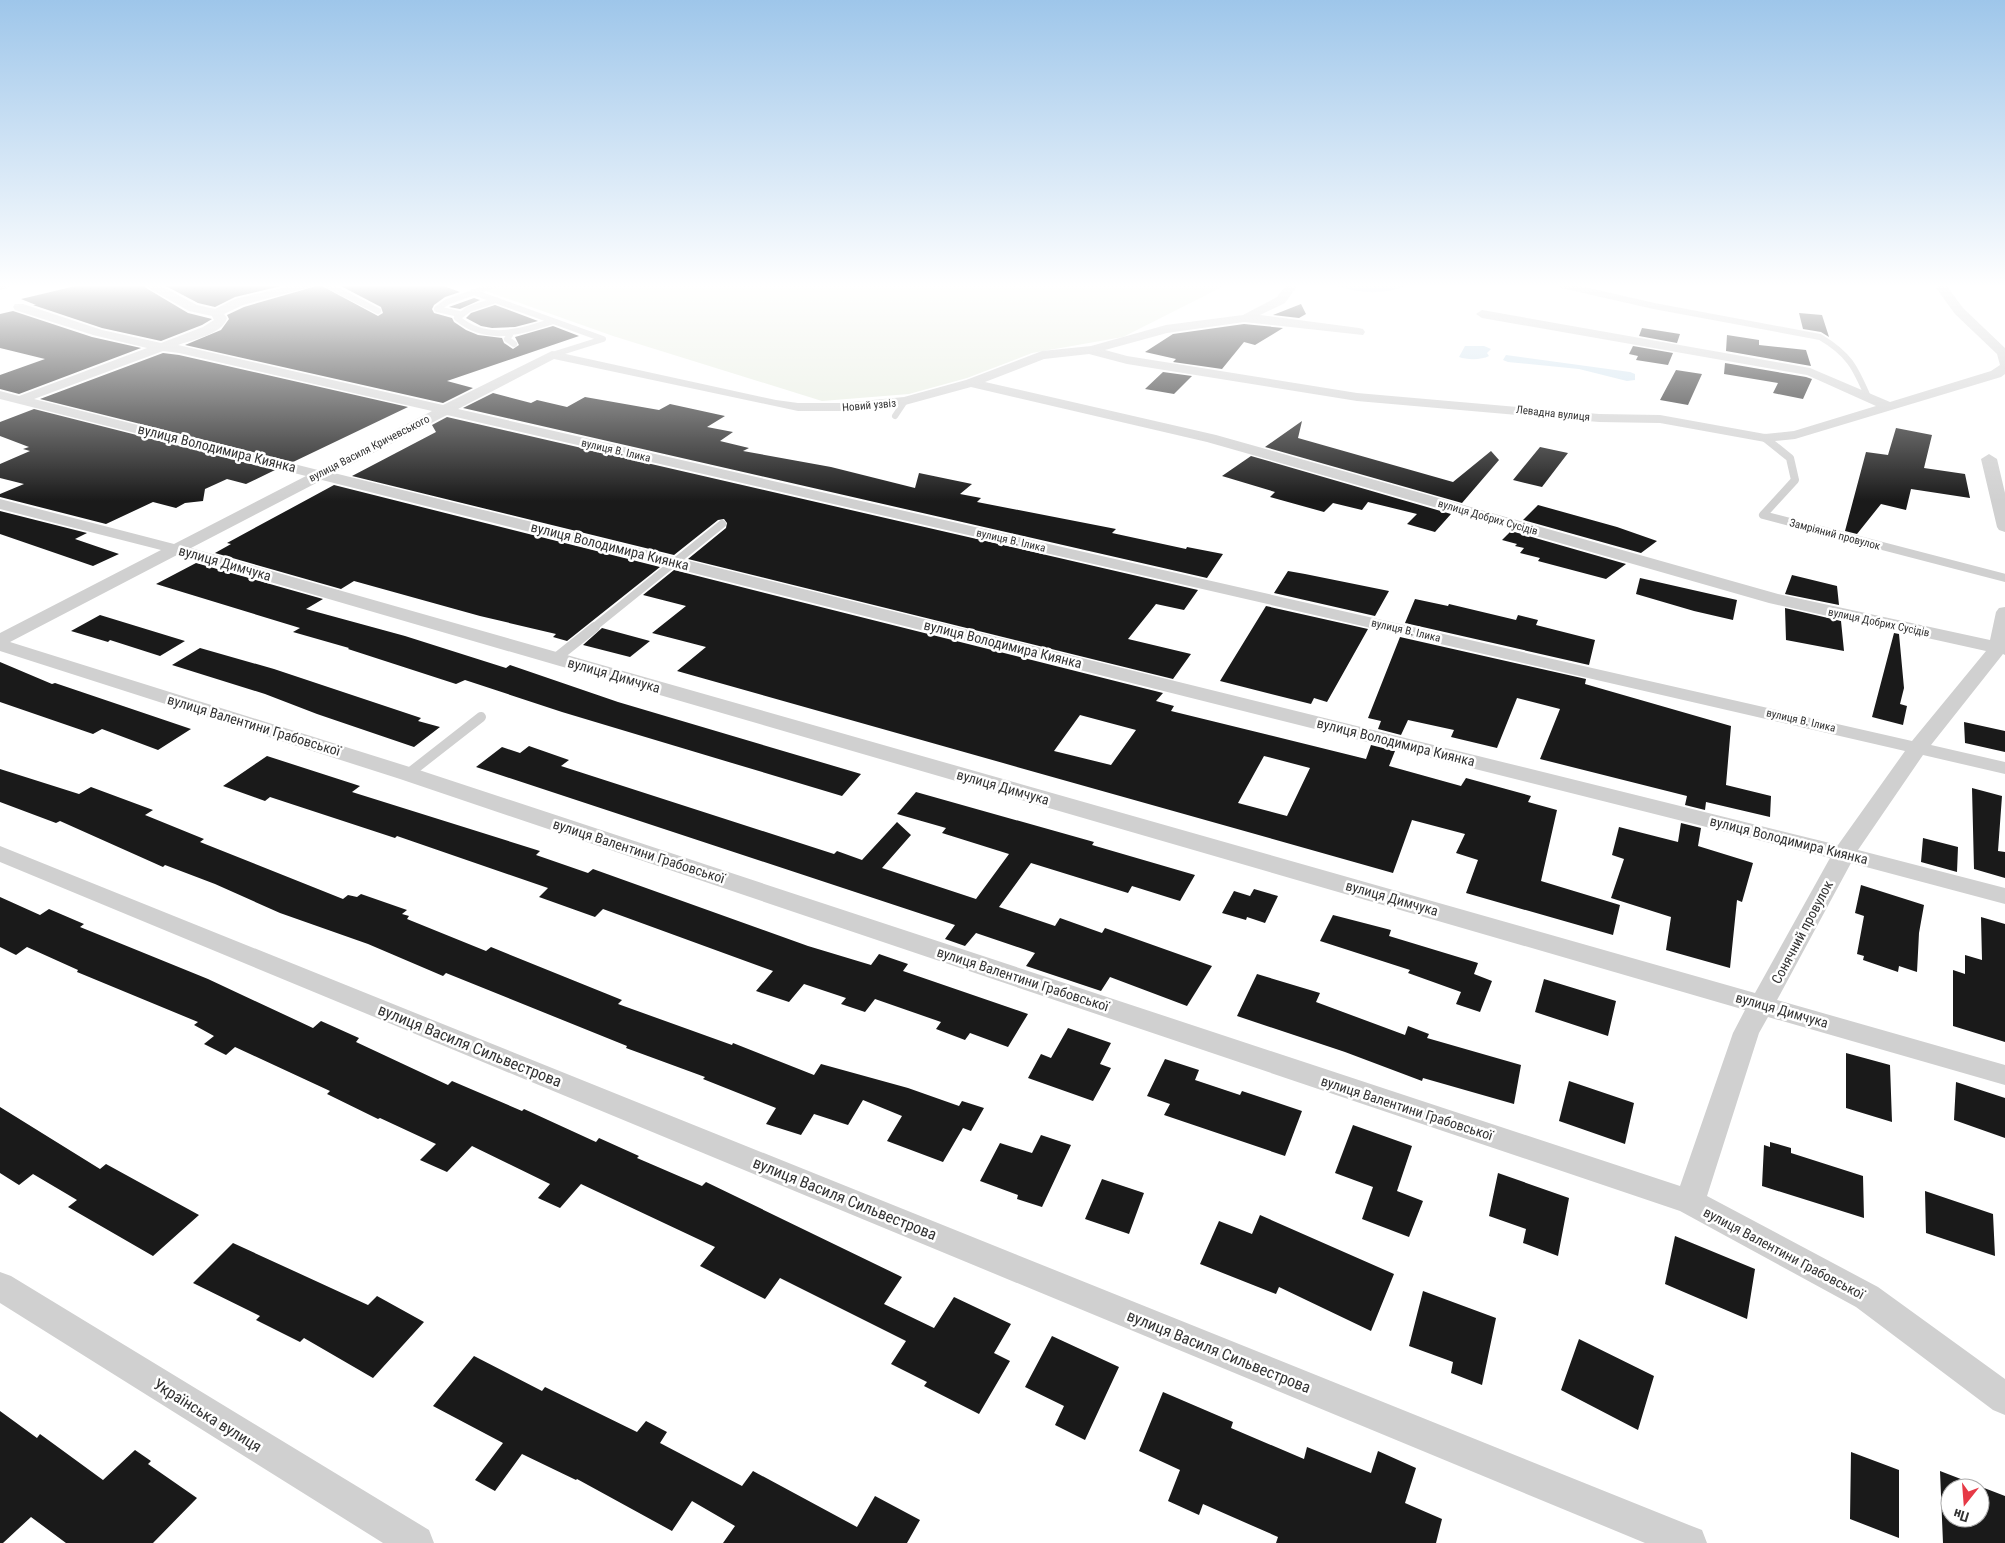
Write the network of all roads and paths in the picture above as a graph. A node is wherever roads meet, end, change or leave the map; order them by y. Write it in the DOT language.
graph roads {
  1 [pos="133,357"];
  2 [pos="213,357"];
  3 [pos="548,357"];
  4 [pos="561,357"];
  5 [pos="1037,357"];
  6 [pos="1117,357"];
  7 [pos="1725,357"];
  8 [pos="1850,357"];
  9 [pos="2003,357"];
  10 [pos="2003,370"];
  11 [pos="971,383"];
  12 [pos="0,395"];
  13 [pos="1868,398"];
  14 [pos="20,400"];
  15 [pos="905,401"];
  16 [pos="1888,406"];
  17 [pos="0,407"];
  18 [pos="443,411"];
  19 [pos="895,416"];
  20 [pos="1765,438"];
  21 [pos="1989,460"];
  22 [pos="319,474"];
  23 [pos="0,504"];
  24 [pos="722,524"];
  25 [pos="2005,527"];
  26 [pos="175,549"];
  27 [pos="675,563"];
  28 [pos="2005,578"];
  29 [pos="2005,612"];
  30 [pos="0,640"];
  31 [pos="0,645"];
  32 [pos="2002,648"];
  33 [pos="556,658"];
  34 [pos="481,717"];
  35 [pos="1918,747"];
  36 [pos="2005,768"];
  37 [pos="408,774"];
  38 [pos="0,853"];
  39 [pos="1844,854"];
  40 [pos="2005,896"];
  41 [pos="1763,1005"];
  42 [pos="2005,1075"];
  43 [pos="1690,1202"];
  44 [pos="0,1286"];
  45 [pos="2005,1399"];
  46 [pos="416,1543"];
  47 [pos="1689,1543"];
  1 -- 14 [label="street"];
  2 -- 18 [label="street, вулиця В. Ілика"];
  3 -- 18 [label="street, вулиця Василя Кричевського"];
  4 -- 15 [label="street, Новий узвіз"];
  5 -- 11 [label="street, Новий узвіз"];
  6 -- 20 [label="street, Левадна вулиця"];
  7 -- 13 [label="street"];
  8 -- 13 [label="lane"];
  9 -- 10 [label="street, Левадна вулиця"];
  10 -- 16 [label="street, Левадна вулиця"];
  11 -- 15 [label="street, Новий узвіз"];
  11 -- 32 [label="street, вулиця Добрих Сусідів"];
  12 -- 14 [label="street, вулиця Володимира Киянка"];
  13 -- 16 [label="street"];
  14 -- 17 [label="street"];
  14 -- 22 [label="street, вулиця Володимира Киянка"];
  15 -- 19 [label="lane"];
  16 -- 20 [label="street, Левадна вулиця"];
  18 -- 22 [label="street, вулиця Василя Кричевського"];
  18 -- 35 [label="street, вулиця В. Ілика"];
  20 -- 28 [label="lane, Замріяний провулок"];
  21 -- 25 [label="street"];
  22 -- 26 [label="street, вулиця Василя Кричевського"];
  22 -- 27 [label="street, вулиця Володимира Киянка"];
  23 -- 26 [label="street, вулиця Димчука"];
  24 -- 27 [label="lane"];
  26 -- 30 [label="street, вулиця Василя Кричевського"];
  26 -- 33 [label="street, вулиця Димчука"];
  27 -- 33 [label="lane"];
  27 -- 39 [label="street, вулиця Володимира Киянка"];
  29 -- 32 [label="street, Сонячний провулок"];
  31 -- 37 [label="street, вулиця Валентини Грабовської"];
  32 -- 35 [label="street, Сонячний провулок"];
  33 -- 41 [label="street, вулиця Димчука"];
  34 -- 37 [label="lane"];
  35 -- 36 [label="street, вулиця В. Ілика"];
  35 -- 39 [label="street, Сонячний провулок"];
  37 -- 43 [label="street, вулиця Валентини Грабовської"];
  38 -- 47 [label="street, вулиця Василя Сильвестрова"];
  39 -- 40 [label="street, вулиця Володимира Киянка"];
  39 -- 41 [label="street, Сонячний провулок"];
  41 -- 42 [label="street, вулиця Димчука"];
  41 -- 43 [label="street, Сонячний провулок"];
  43 -- 45 [label="street, вулиця Валентини Грабовської"];
  44 -- 46 [label="street, Українська вулиця"];
}
